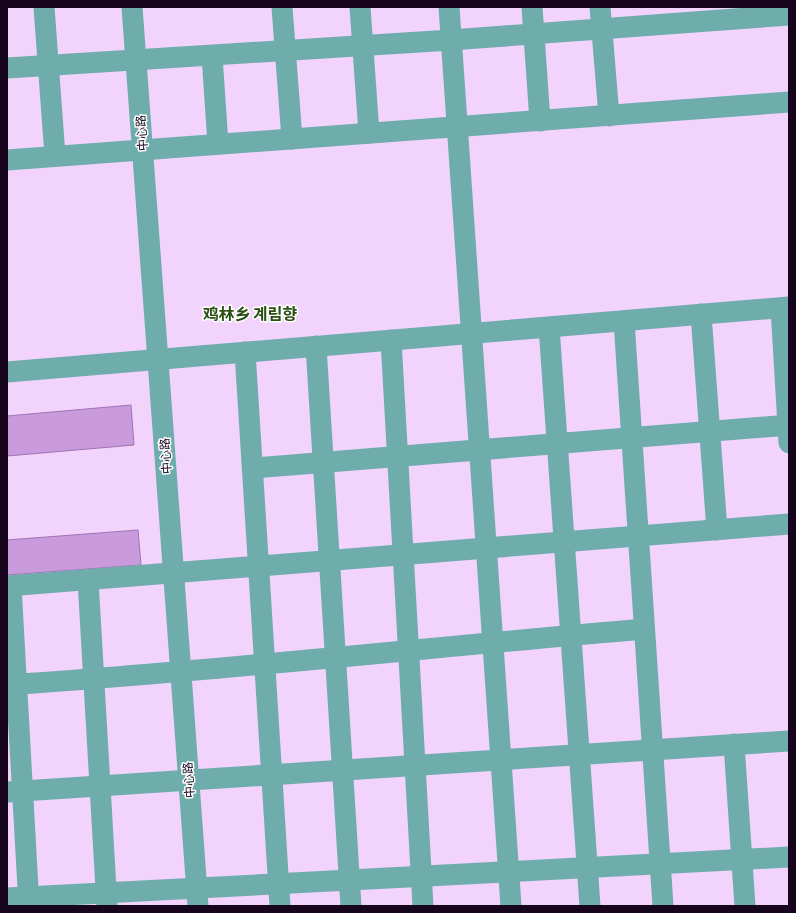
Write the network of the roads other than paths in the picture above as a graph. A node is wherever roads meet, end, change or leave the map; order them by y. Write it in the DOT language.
graph roads {
  1 [pos="44,7"];
  2 [pos="132,7"];
  3 [pos="282,7"];
  4 [pos="360,7"];
  5 [pos="449,7"];
  6 [pos="532,7"];
  7 [pos="600,7"];
  8 [pos="757,12"];
  9 [pos="789,15"];
  10 [pos="602,29"];
  11 [pos="534,34"];
  12 [pos="451,40"];
  13 [pos="363,46"];
  14 [pos="285,51"];
  15 [pos="212,56"];
  16 [pos="136,60"];
  17 [pos="49,66"];
  18 [pos="7,68"];
  19 [pos="789,102"];
  20 [pos="609,116"];
  21 [pos="540,121"];
  22 [pos="457,127"];
  23 [pos="369,133"];
  24 [pos="292,139"];
  25 [pos="218,144"];
  26 [pos="143,150"];
  27 [pos="55,156"];
  28 [pos="7,160"];
  29 [pos="785,307"];
  30 [pos="701,314"];
  31 [pos="624,321"];
  32 [pos="550,327"];
  33 [pos="472,334"];
  34 [pos="391,340"];
  35 [pos="316,346"];
  36 [pos="245,352"];
  37 [pos="159,359"];
  38 [pos="7,372"];
  39 [pos="710,431"];
  40 [pos="789,431"];
  41 [pos="631,438"];
  42 [pos="558,444"];
  43 [pos="480,450"];
  44 [pos="397,456"];
  45 [pos="323,463"];
  46 [pos="253,468"];
  47 [pos="789,524"];
  48 [pos="717,530"];
  49 [pos="638,536"];
  50 [pos="565,542"];
  51 [pos="486,548"];
  52 [pos="403,554"];
  53 [pos="329,560"];
  54 [pos="259,566"];
  55 [pos="174,573"];
  56 [pos="88,580"];
  57 [pos="9,586"];
  58 [pos="644,629"];
  59 [pos="571,635"];
  60 [pos="493,642"];
  61 [pos="408,650"];
  62 [pos="336,658"];
  63 [pos="265,665"];
  64 [pos="181,673"];
  65 [pos="94,679"];
  66 [pos="12,685"];
  67 [pos="789,741"];
  68 [pos="734,744"];
  69 [pos="652,750"];
  70 [pos="580,754"];
  71 [pos="501,760"];
  72 [pos="415,765"];
  73 [pos="343,770"];
  74 [pos="272,775"];
  75 [pos="189,780"];
  76 [pos="100,786"];
  77 [pos="15,791"];
  78 [pos="789,858"];
  79 [pos="742,860"];
  80 [pos="660,864"];
  81 [pos="588,868"];
  82 [pos="509,872"];
  83 [pos="421,876"];
  84 [pos="350,880"];
  85 [pos="279,884"];
  86 [pos="197,897"];
  87 [pos="7,898"];
  88 [pos="107,900"];
  89 [pos="29,901"];
  90 [pos="280,906"];
  91 [pos="351,906"];
  92 [pos="423,906"];
  93 [pos="511,906"];
  94 [pos="590,906"];
  95 [pos="663,906"];
  96 [pos="745,906"];
  1 -- 17 [label="street"];
  2 -- 16 [label="street, 中心路"];
  3 -- 14 [label="street"];
  4 -- 13 [label="street"];
  5 -- 12 [label="street"];
  6 -- 11 [label="street"];
  7 -- 10 [label="street"];
  8 -- 9 [label="street"];
  8 -- 10 [label="street"];
  10 -- 11 [label="street"];
  10 -- 20 [label="street"];
  11 -- 12 [label="street"];
  11 -- 21 [label="street"];
  12 -- 13 [label="street"];
  12 -- 22 [label="street"];
  13 -- 14 [label="street"];
  13 -- 23 [label="street"];
  14 -- 15 [label="street"];
  14 -- 24 [label="street"];
  15 -- 16 [label="street"];
  15 -- 25 [label="street"];
  16 -- 17 [label="street"];
  16 -- 26 [label="street, 中心路"];
  17 -- 18 [label="street"];
  17 -- 27 [label="street"];
  19 -- 20 [label="street"];
  20 -- 21 [label="street"];
  21 -- 22 [label="street"];
  22 -- 23 [label="street"];
  22 -- 33 [label="street"];
  23 -- 24 [label="street"];
  24 -- 25 [label="street"];
  25 -- 26 [label="street"];
  26 -- 27 [label="street"];
  26 -- 37 [label="street, 中心路"];
  27 -- 28 [label="street"];
  29 -- 30 [label="street"];
  29 -- 40 [label="street"];
  30 -- 31 [label="street"];
  30 -- 39 [label="street"];
  31 -- 32 [label="street"];
  31 -- 41 [label="street"];
  32 -- 33 [label="street"];
  32 -- 42 [label="street"];
  33 -- 34 [label="street"];
  33 -- 43 [label="street"];
  34 -- 35 [label="street"];
  34 -- 44 [label="street"];
  35 -- 36 [label="street"];
  35 -- 45 [label="street"];
  36 -- 37 [label="street"];
  36 -- 46 [label="street"];
  37 -- 38 [label="street"];
  37 -- 55 [label="street, 中心路"];
  39 -- 40 [label="street"];
  39 -- 41 [label="street"];
  39 -- 48 [label="street"];
  41 -- 42 [label="street"];
  41 -- 49 [label="street"];
  42 -- 43 [label="street"];
  42 -- 50 [label="street"];
  43 -- 44 [label="street"];
  43 -- 51 [label="street"];
  44 -- 45 [label="street"];
  44 -- 52 [label="street"];
  45 -- 46 [label="street"];
  45 -- 53 [label="street"];
  46 -- 54 [label="street"];
  47 -- 48 [label="street"];
  48 -- 49 [label="street"];
  49 -- 50 [label="street"];
  49 -- 58 [label="street"];
  50 -- 51 [label="street"];
  50 -- 59 [label="street"];
  51 -- 52 [label="street"];
  51 -- 60 [label="street"];
  52 -- 53 [label="street"];
  52 -- 61 [label="street"];
  53 -- 54 [label="street"];
  53 -- 62 [label="street"];
  54 -- 55 [label="street"];
  54 -- 63 [label="street"];
  55 -- 56 [label="street"];
  55 -- 64 [label="street, 中心路"];
  56 -- 57 [label="street"];
  56 -- 65 [label="street"];
  57 -- 66 [label="street"];
  58 -- 59 [label="street"];
  58 -- 69 [label="street"];
  59 -- 60 [label="street"];
  59 -- 70 [label="street"];
  60 -- 61 [label="street"];
  60 -- 71 [label="street"];
  61 -- 62 [label="street"];
  61 -- 72 [label="street"];
  62 -- 63 [label="street"];
  62 -- 73 [label="street"];
  63 -- 64 [label="street"];
  63 -- 74 [label="street"];
  64 -- 65 [label="street"];
  64 -- 75 [label="street, 中心路"];
  65 -- 66 [label="street"];
  65 -- 76 [label="street"];
  66 -- 77 [label="street"];
  67 -- 68 [label="street"];
  68 -- 69 [label="street"];
  68 -- 79 [label="street"];
  69 -- 70 [label="street"];
  69 -- 80 [label="street"];
  70 -- 71 [label="street"];
  70 -- 81 [label="street"];
  71 -- 72 [label="street"];
  71 -- 82 [label="street"];
  72 -- 73 [label="street"];
  72 -- 83 [label="street"];
  73 -- 74 [label="street"];
  73 -- 84 [label="street"];
  74 -- 75 [label="street"];
  74 -- 85 [label="street"];
  75 -- 76 [label="street"];
  75 -- 86 [label="street, 中心路"];
  76 -- 77 [label="street"];
  76 -- 88 [label="street"];
  77 -- 89 [label="street"];
  78 -- 79 [label="street"];
  79 -- 80 [label="street"];
  79 -- 96 [label="street"];
  80 -- 81 [label="street"];
  80 -- 95 [label="street"];
  81 -- 82 [label="street"];
  81 -- 94 [label="street"];
  82 -- 83 [label="street"];
  82 -- 93 [label="street"];
  83 -- 84 [label="street"];
  83 -- 92 [label="street"];
  84 -- 85 [label="street"];
  84 -- 91 [label="street"];
  85 -- 86 [label="street"];
  85 -- 90 [label="street"];
  86 -- 88 [label="street"];
  87 -- 89 [label="street"];
  88 -- 89 [label="street"];
}
